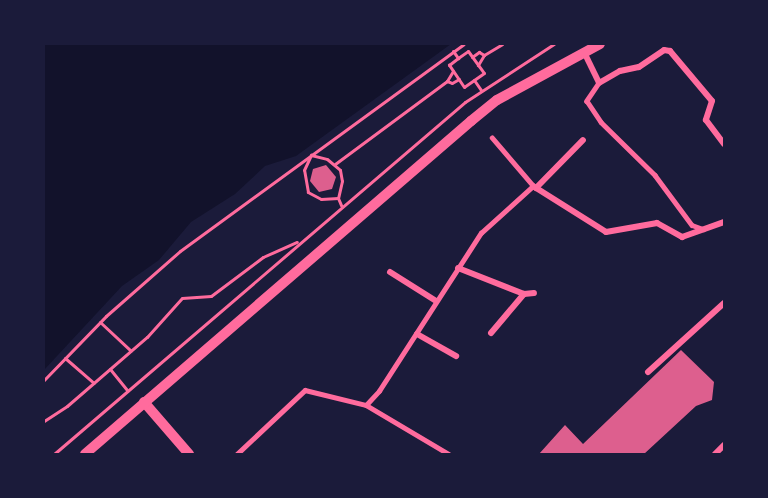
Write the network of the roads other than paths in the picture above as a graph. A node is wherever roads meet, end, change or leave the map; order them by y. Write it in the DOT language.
graph roads {
  1 [pos="600,44"];
  2 [pos="584,52"];
  3 [pos="599,83"];
  4 [pos="492,138"];
  5 [pos="583,140"];
  6 [pos="724,144"];
  7 [pos="535,187"];
  8 [pos="724,222"];
  9 [pos="703,229"];
  10 [pos="458,268"];
  11 [pos="390,272"];
  12 [pos="534,293"];
  13 [pos="524,294"];
  14 [pos="436,301"];
  15 [pos="724,303"];
  16 [pos="491,333"];
  17 [pos="417,334"];
  18 [pos="456,356"];
  19 [pos="648,372"];
  20 [pos="144,402"];
  21 [pos="366,405"];
  22 [pos="724,445"];
  23 [pos="85,454"];
  24 [pos="189,454"];
  25 [pos="237,454"];
  26 [pos="449,454"];
  27 [pos="715,454"];
  1 -- 2 [label="street"];
  2 -- 3 [label="street"];
  2 -- 20 [label="street"];
  3 -- 6 [label="street"];
  3 -- 9 [label="lane"];
  4 -- 7 [label="lane"];
  5 -- 7 [label="street"];
  7 -- 9 [label="street"];
  7 -- 10 [label="lane"];
  8 -- 9 [label="street"];
  10 -- 13 [label="street"];
  10 -- 14 [label="lane"];
  11 -- 14 [label="street"];
  12 -- 13 [label="street"];
  13 -- 16 [label="street"];
  14 -- 17 [label="lane"];
  15 -- 19 [label="street"];
  17 -- 18 [label="street"];
  17 -- 21 [label="lane"];
  20 -- 23 [label="street"];
  20 -- 24 [label="street"];
  21 -- 25 [label="lane"];
  21 -- 26 [label="lane"];
  22 -- 27 [label="street"];
}
